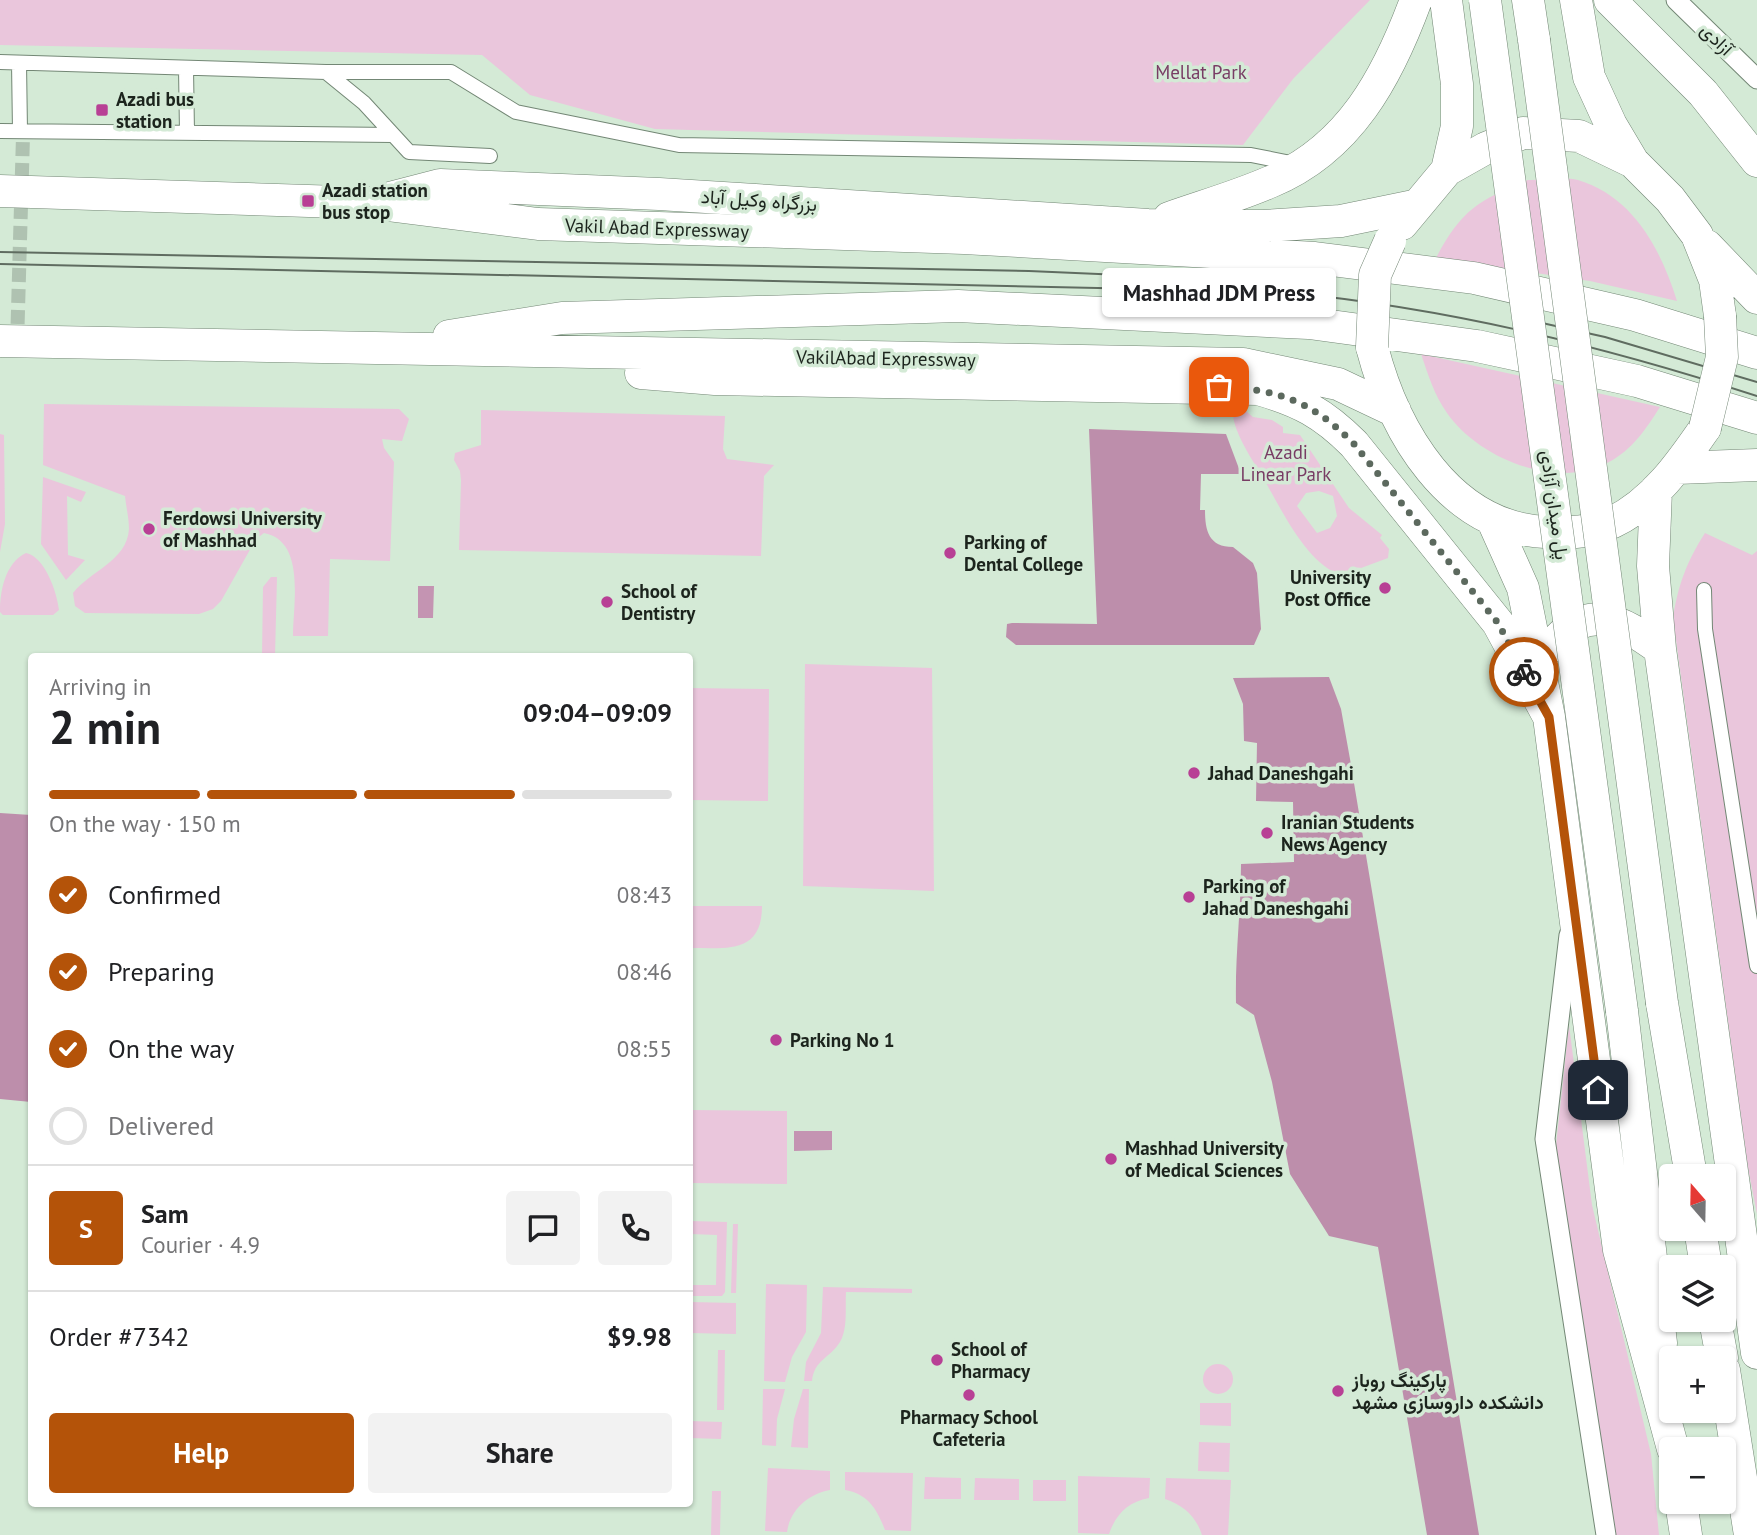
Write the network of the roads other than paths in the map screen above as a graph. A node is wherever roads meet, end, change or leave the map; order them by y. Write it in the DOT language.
graph roads {
  1 [pos="1416,0"];
  2 [pos="1446,0"];
  3 [pos="1485,0"];
  4 [pos="1528,0"];
  5 [pos="1576,0"];
  6 [pos="1610,0"];
  7 [pos="1676,0"];
  8 [pos="0,62"];
  9 [pos="19,63"];
  10 [pos="186,68"];
  11 [pos="326,72"];
  12 [pos="1757,79"];
  13 [pos="0,131"];
  14 [pos="20,131"];
  15 [pos="187,133"];
  16 [pos="393,135"];
  17 [pos="490,156"];
  18 [pos="1757,161"];
  19 [pos="1633,162"];
  20 [pos="1302,166"];
  21 [pos="1447,170"];
  22 [pos="0,191"];
  23 [pos="371,203"];
  24 [pos="1414,206"];
  25 [pos="1148,225"];
  26 [pos="1697,235"];
  27 [pos="1757,298"];
  28 [pos="0,341"];
  29 [pos="368,349"];
  30 [pos="1757,353"];
  31 [pos="1395,411"];
  32 [pos="1757,418"];
  33 [pos="1757,465"];
  34 [pos="1667,479"];
  35 [pos="1493,521"];
  36 [pos="1704,590"];
  37 [pos="1660,649"];
  38 [pos="1539,664"];
  39 [pos="1549,717"];
  40 [pos="1573,903"];
  41 [pos="1757,966"];
  42 [pos="1689,1164"];
  43 [pos="1757,1353"];
  44 [pos="1732,1423"];
  45 [pos="1670,1437"];
  46 [pos="1672,1437"];
  47 [pos="1683,1514"];
  48 [pos="1606,1535"];
  49 [pos="1686,1535"];
  50 [pos="1750,1535"];
  1 -- 20 [label="highway"];
  2 -- 21 [label="highway"];
  3 -- 46 [label="highway, پل میدان آزادی, bridge"];
  4 -- 42 [label="highway, bridge"];
  5 -- 19 [label="highway"];
  6 -- 18 [label="highway"];
  7 -- 12 [label="street, آزادی"];
  8 -- 9 [label="street"];
  9 -- 10 [label="street"];
  9 -- 14 [label="street"];
  10 -- 11 [label="street"];
  10 -- 15 [label="street"];
  11 -- 16 [label="street"];
  11 -- 20 [label="street"];
  13 -- 14 [label="street"];
  14 -- 15 [label="street"];
  15 -- 16 [label="street"];
  16 -- 17 [label="street"];
  19 -- 21 [label="highway"];
  19 -- 26 [label="highway"];
  20 -- 25 [label="highway"];
  21 -- 24 [label="highway"];
  22 -- 23 [label="highway, Vakil Abad Expressway"];
  23 -- 25 [label="highway, بزرگراه وکیل آباد"];
  23 -- 30 [label="highway, Vakil Abad Expressway"];
  24 -- 25 [label="highway"];
  24 -- 31 [label="highway, bridge"];
  26 -- 27 [label="highway"];
  26 -- 34 [label="highway, bridge"];
  28 -- 29 [label="highway"];
  29 -- 31 [label="highway, VakilAbad Expressway"];
  29 -- 32 [label="highway"];
  29 -- 39 [label="highway"];
  31 -- 35 [label="highway"];
  33 -- 34 [label="highway"];
  34 -- 35 [label="highway"];
  34 -- 37 [label="highway"];
  35 -- 38 [label="highway"];
  36 -- 41 [label="street"];
  37 -- 38 [label="highway"];
  37 -- 43 [label="highway"];
  38 -- 39 [label="highway"];
  39 -- 40 [label="highway"];
  40 -- 45 [label="highway"];
  40 -- 48 [label="street"];
  44 -- 50 [label="highway"];
  47 -- 49 [label="highway"];
}
